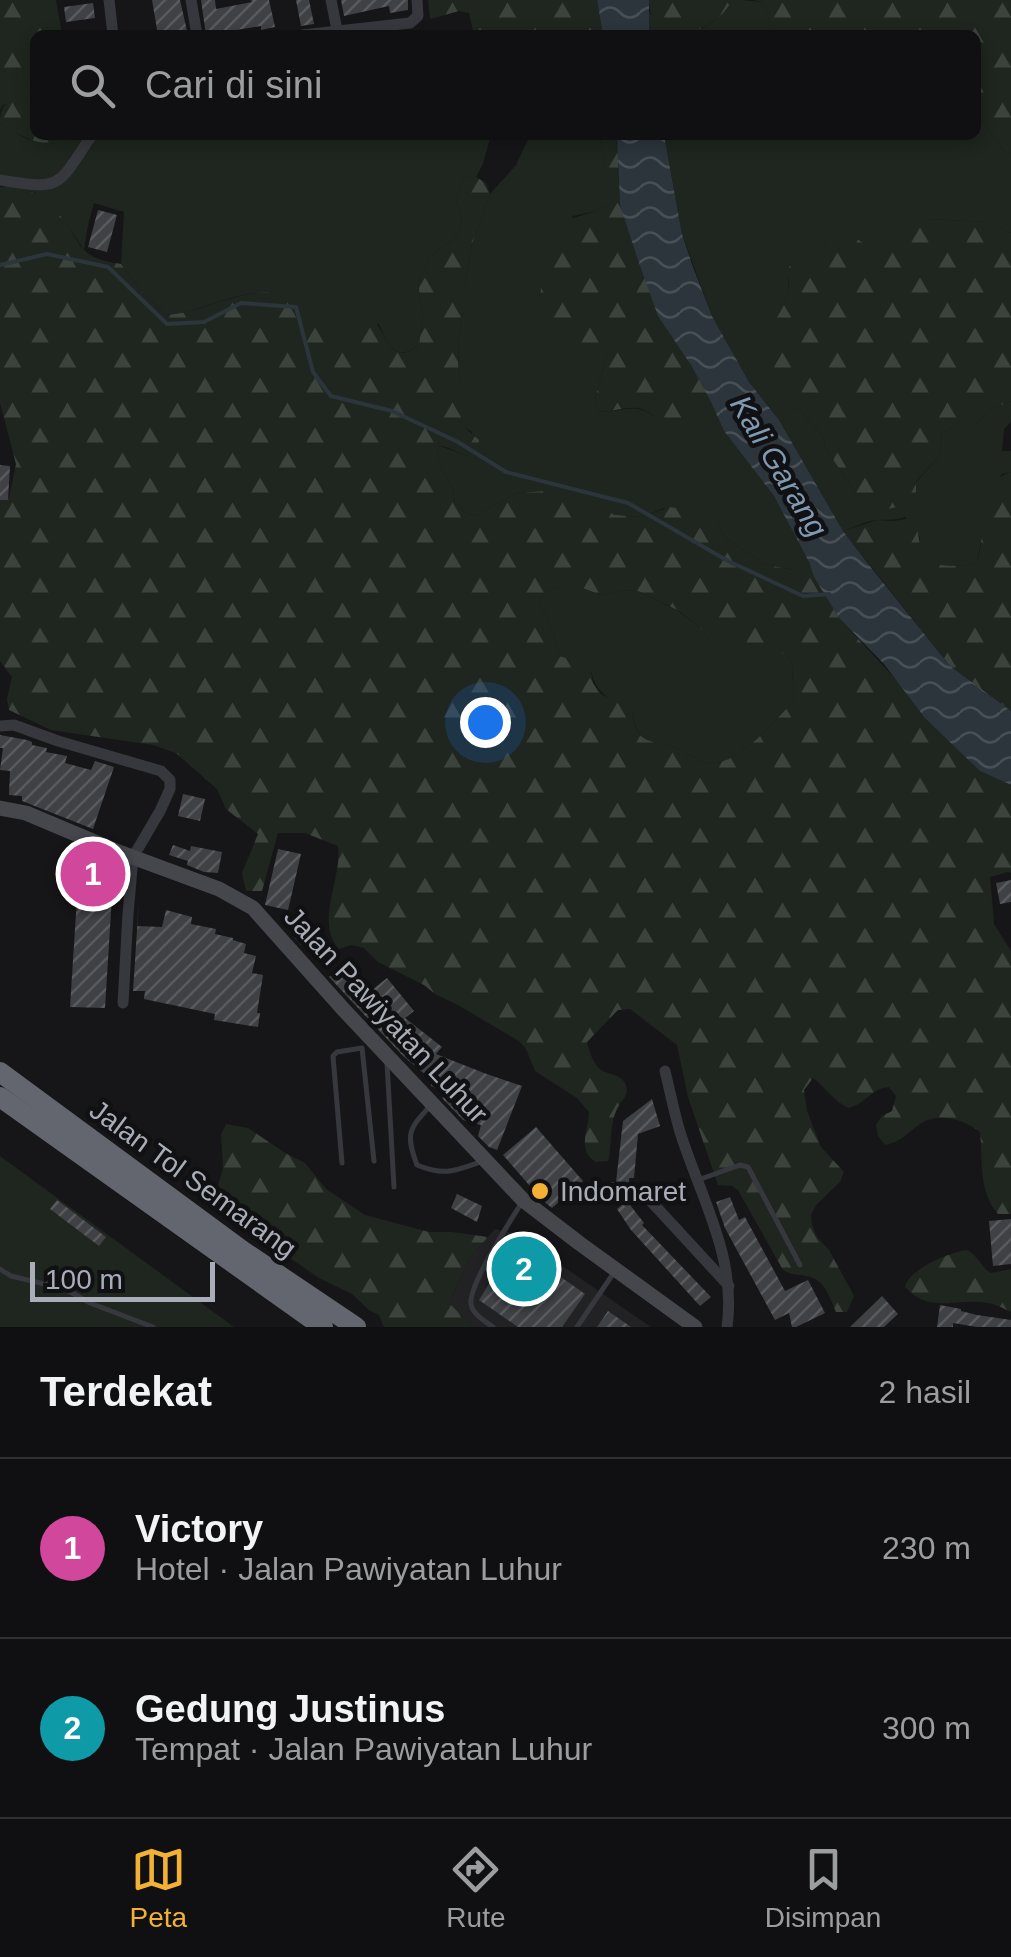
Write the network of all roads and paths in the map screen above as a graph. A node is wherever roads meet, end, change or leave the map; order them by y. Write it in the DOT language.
graph roads {
  1 [pos="109,0"];
  2 [pos="190,0"];
  3 [pos="331,0"];
  4 [pos="417,0"];
  5 [pos="112,30"];
  6 [pos="195,30"];
  7 [pos="337,30"];
  8 [pos="88,140"];
  9 [pos="0,180"];
  10 [pos="0,726"];
  11 [pos="0,808"];
  12 [pos="134,858"];
  13 [pos="123,1003"];
  14 [pos="366,1043"];
  15 [pos="386,1054"];
  16 [pos="665,1071"];
  17 [pos="0,1072"];
  18 [pos="0,1097"];
  19 [pos="433,1102"];
  20 [pos="486,1160"];
  21 [pos="374,1161"];
  22 [pos="342,1163"];
  23 [pos="698,1180"];
  24 [pos="394,1187"];
  25 [pos="647,1197"];
  26 [pos="523,1200"];
  27 [pos="800,1265"];
  28 [pos="0,1269"];
  29 [pos="616,1270"];
  30 [pos="729,1286"];
  31 [pos="152,1327"];
  32 [pos="324,1327"];
  33 [pos="356,1327"];
  34 [pos="493,1327"];
  35 [pos="578,1327"];
  36 [pos="695,1327"];
  37 [pos="727,1327"];
  1 -- 5 [label="street"];
  2 -- 6 [label="street"];
  3 -- 7 [label="street"];
  4 -- 7 [label="street"];
  8 -- 9 [label="street"];
  10 -- 12 [label="street"];
  11 -- 12 [label="main road, Jalan Pawiyatan Luhur"];
  12 -- 13 [label="street"];
  12 -- 14 [label="main road, Jalan Pawiyatan Luhur"];
  14 -- 15 [label="main road, Jalan Pawiyatan Luhur"];
  14 -- 21 [label="lane"];
  14 -- 22 [label="lane"];
  15 -- 19 [label="main road, Jalan Pawiyatan Luhur"];
  15 -- 24 [label="lane"];
  16 -- 23 [label="street"];
  17 -- 33 [label="highway, Jalan Tol Semarang"];
  18 -- 32 [label="highway, Jalan Tol Semarang"];
  19 -- 20 [label="main road, Jalan Pawiyatan Luhur"];
  19 -- 20 [label="lane"];
  20 -- 26 [label="main road, Jalan Pawiyatan Luhur"];
  23 -- 27 [label="lane"];
  23 -- 30 [label="street"];
  25 -- 30 [label="street"];
  26 -- 29 [label="main road, Jalan Pawiyatan Luhur"];
  26 -- 34 [label="lane"];
  28 -- 31 [label="lane"];
  29 -- 35 [label="lane"];
  29 -- 36 [label="main road, Jalan Pawiyatan Luhur"];
  30 -- 37 [label="street"];
}
